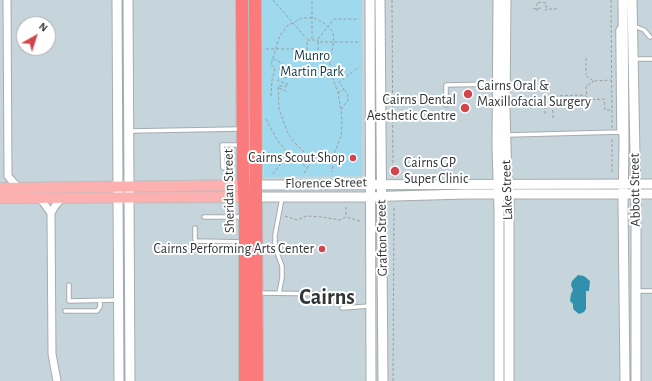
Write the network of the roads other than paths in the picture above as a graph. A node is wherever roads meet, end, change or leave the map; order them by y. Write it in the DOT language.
graph roads {
  1 [pos="7,0"];
  2 [pos="128,0"];
  3 [pos="242,0"];
  4 [pos="255,0"];
  5 [pos="370,0"];
  6 [pos="380,0"];
  7 [pos="498,0"];
  8 [pos="506,0"];
  9 [pos="623,0"];
  10 [pos="632,0"];
  11 [pos="117,1"];
  12 [pos="380,16"];
  13 [pos="370,18"];
  14 [pos="628,24"];
  15 [pos="650,37"];
  16 [pos="633,58"];
  17 [pos="652,58"];
  18 [pos="498,84"];
  19 [pos="446,105"];
  20 [pos="243,129"];
  21 [pos="129,130"];
  22 [pos="620,132"];
  23 [pos="506,135"];
  24 [pos="624,143"];
  25 [pos="243,145"];
  26 [pos="371,160"];
  27 [pos="382,160"];
  28 [pos="223,168"];
  29 [pos="8,176"];
  30 [pos="623,184"];
  31 [pos="634,184"];
  32 [pos="652,184"];
  33 [pos="370,185"];
  34 [pos="382,185"];
  35 [pos="0,187"];
  36 [pos="118,187"];
  37 [pos="129,187"];
  38 [pos="18,188"];
  39 [pos="501,188"];
  40 [pos="250,191"];
  41 [pos="508,194"];
  42 [pos="623,194"];
  43 [pos="635,194"];
  44 [pos="652,194"];
  45 [pos="371,196"];
  46 [pos="382,196"];
  47 [pos="282,197"];
  48 [pos="0,198"];
  49 [pos="40,198"];
  50 [pos="62,198"];
  51 [pos="118,198"];
  52 [pos="129,198"];
  53 [pos="51,213"];
  54 [pos="204,217"];
  55 [pos="245,217"];
  56 [pos="195,228"];
  57 [pos="498,237"];
  58 [pos="508,238"];
  59 [pos="624,238"];
  60 [pos="635,238"];
  61 [pos="371,240"];
  62 [pos="382,241"];
  63 [pos="245,242"];
  64 [pos="251,265"];
  65 [pos="69,285"];
  66 [pos="636,291"];
  67 [pos="652,291"];
  68 [pos="257,292"];
  69 [pos="279,293"];
  70 [pos="332,294"];
  71 [pos="100,300"];
  72 [pos="118,300"];
  73 [pos="371,306"];
  74 [pos="342,308"];
  75 [pos="65,311"];
  76 [pos="251,363"];
  77 [pos="383,371"];
  78 [pos="372,376"];
  79 [pos="499,376"];
  80 [pos="509,377"];
  81 [pos="625,377"];
  82 [pos="636,377"];
  83 [pos="57,381"];
  84 [pos="119,381"];
  85 [pos="130,381"];
  86 [pos="245,381"];
  87 [pos="257,381"];
  88 [pos="383,381"];
  1 -- 29 [label="street"];
  2 -- 21 [label="street"];
  3 -- 20 [label="highway, Sheridan Street"];
  4 -- 40 [label="highway, Sheridan Street"];
  5 -- 13 [label="street, Grafton Street"];
  6 -- 12 [label="street, Grafton Street"];
  7 -- 18 [label="street, Lake Street"];
  8 -- 23 [label="street, Lake Street"];
  9 -- 14 [label="street, Abbott Street"];
  10 -- 14 [label="street, Abbott Street"];
  11 -- 36 [label="street"];
  12 -- 13 [label="street"];
  12 -- 27 [label="street, Grafton Street"];
  13 -- 26 [label="street, Grafton Street"];
  14 -- 15 [label="lane"];
  14 -- 16 [label="street, Abbott Street"];
  14 -- 22 [label="lane"];
  14 -- 24 [label="street, Abbott Street"];
  16 -- 17 [label="lane"];
  16 -- 31 [label="street, Abbott Street"];
  18 -- 19 [label="lane"];
  18 -- 39 [label="street, Lake Street"];
  20 -- 21 [label="lane"];
  20 -- 25 [label="highway, Sheridan Street"];
  21 -- 37 [label="street"];
  22 -- 23 [label="lane"];
  22 -- 24 [label="lane"];
  23 -- 39 [label="street, Lake Street"];
  24 -- 30 [label="street, Abbott Street"];
  25 -- 28 [label="lane"];
  25 -- 40 [label="highway, Sheridan Street"];
  26 -- 27 [label="street"];
  26 -- 33 [label="street, Grafton Street"];
  27 -- 34 [label="street, Grafton Street"];
  29 -- 35 [label="street"];
  29 -- 38 [label="street"];
  30 -- 31 [label="street, Florence Street"];
  30 -- 39 [label="street, Florence Street"];
  30 -- 42 [label="street, Abbott Street"];
  31 -- 32 [label="street, Florence Street"];
  31 -- 43 [label="street, Abbott Street"];
  33 -- 34 [label="street, Florence Street"];
  33 -- 40 [label="street, Florence Street"];
  33 -- 45 [label="street, Grafton Street"];
  34 -- 39 [label="street, Florence Street"];
  34 -- 46 [label="street, Grafton Street"];
  35 -- 38 [label="main road, Florence Street"];
  36 -- 37 [label="main road, Florence Street"];
  36 -- 38 [label="main road, Florence Street"];
  36 -- 51 [label="street"];
  37 -- 40 [label="main road, Florence Street"];
  37 -- 52 [label="street"];
  39 -- 41 [label="street, Florence Street"];
  39 -- 46 [label="street, Florence Street"];
  39 -- 57 [label="street, Lake Street"];
  40 -- 47 [label="street, Florence Street"];
  40 -- 52 [label="main road, Florence Street"];
  40 -- 55 [label="highway, Sheridan Street"];
  40 -- 64 [label="highway, Sheridan Street"];
  41 -- 42 [label="street, Florence Street"];
  41 -- 58 [label="street, Lake Street"];
  42 -- 43 [label="street, Florence Street"];
  42 -- 59 [label="street, Abbott Street"];
  43 -- 44 [label="street, Florence Street"];
  43 -- 60 [label="street, Abbott Street"];
  45 -- 46 [label="street, Florence Street"];
  45 -- 47 [label="street, Florence Street"];
  45 -- 61 [label="street, Grafton Street"];
  46 -- 62 [label="street, Grafton Street"];
  47 -- 69 [label="lane"];
  48 -- 49 [label="main road, Florence Street"];
  49 -- 50 [label="main road, Florence Street"];
  49 -- 53 [label="street"];
  50 -- 51 [label="main road, Florence Street"];
  50 -- 53 [label="street"];
  51 -- 52 [label="main road, Florence Street"];
  51 -- 72 [label="street"];
  52 -- 85 [label="street"];
  53 -- 83 [label="street"];
  54 -- 55 [label="lane"];
  55 -- 63 [label="highway, Sheridan Street"];
  56 -- 63 [label="lane"];
  57 -- 58 [label="street"];
  57 -- 79 [label="street, Lake Street"];
  58 -- 80 [label="street, Lake Street"];
  59 -- 60 [label="street"];
  59 -- 81 [label="street, Abbott Street"];
  60 -- 66 [label="street, Abbott Street"];
  61 -- 62 [label="street"];
  61 -- 73 [label="street, Grafton Street"];
  62 -- 77 [label="street, Grafton Street"];
  63 -- 64 [label="highway, Sheridan Street"];
  64 -- 68 [label="highway, Sheridan Street"];
  64 -- 76 [label="highway, Sheridan Street"];
  65 -- 71 [label="lane"];
  66 -- 67 [label="lane"];
  66 -- 82 [label="street, Abbott Street"];
  68 -- 69 [label="lane"];
  68 -- 76 [label="highway, Sheridan Street"];
  69 -- 70 [label="lane"];
  71 -- 72 [label="lane"];
  71 -- 75 [label="lane"];
  72 -- 84 [label="street"];
  73 -- 74 [label="lane"];
  73 -- 78 [label="street, Grafton Street"];
  76 -- 86 [label="highway, Sheridan Street"];
  76 -- 87 [label="highway, Sheridan Street"];
  77 -- 78 [label="street"];
  77 -- 88 [label="street, Grafton Street"];
  79 -- 80 [label="street"];
  81 -- 82 [label="street"];
}
